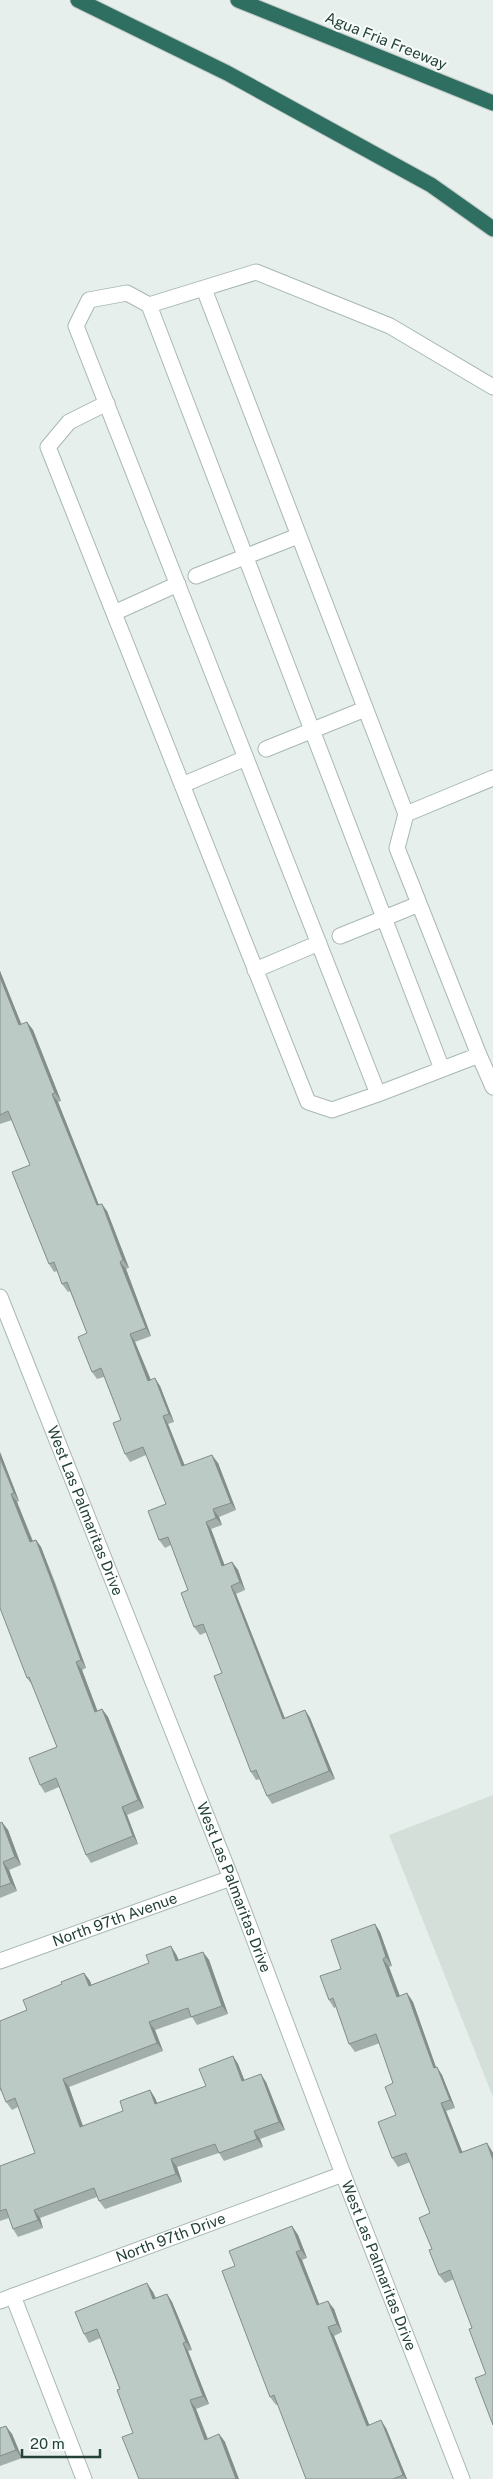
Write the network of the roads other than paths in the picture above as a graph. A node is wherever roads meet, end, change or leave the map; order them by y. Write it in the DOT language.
graph roads {
  1 [pos="78,0"];
  2 [pos="238,0"];
  3 [pos="493,103"];
  4 [pos="493,229"];
  5 [pos="204,289"];
  6 [pos="149,305"];
  7 [pos="493,387"];
  8 [pos="107,403"];
  9 [pos="298,536"];
  10 [pos="246,556"];
  11 [pos="196,576"];
  12 [pos="178,584"];
  13 [pos="114,613"];
  14 [pos="365,709"];
  15 [pos="313,731"];
  16 [pos="266,748"];
  17 [pos="246,758"];
  18 [pos="493,778"];
  19 [pos="182,784"];
  20 [pos="406,814"];
  21 [pos="419,904"];
  22 [pos="384,918"];
  23 [pos="340,936"];
  24 [pos="318,943"];
  25 [pos="255,970"];
  26 [pos="479,1055"];
  27 [pos="442,1069"];
  28 [pos="493,1087"];
  29 [pos="378,1094"];
  30 [pos="0,1296"];
  31 [pos="230,1878"];
  32 [pos="0,1961"];
  33 [pos="343,2174"];
  34 [pos="6,2298"];
  35 [pos="84,2479"];
  36 [pos="462,2479"];
  1 -- 4 [label="highway"];
  2 -- 3 [label="highway, Agua Fria Freeway"];
  5 -- 6 [label="street"];
  5 -- 7 [label="street"];
  5 -- 9 [label="street"];
  6 -- 8 [label="street"];
  6 -- 10 [label="street"];
  8 -- 12 [label="street"];
  8 -- 13 [label="street"];
  9 -- 10 [label="street"];
  9 -- 14 [label="street"];
  10 -- 11 [label="street"];
  10 -- 15 [label="street"];
  12 -- 13 [label="street"];
  12 -- 17 [label="street"];
  13 -- 19 [label="street"];
  14 -- 15 [label="street"];
  14 -- 20 [label="street"];
  15 -- 16 [label="street"];
  15 -- 22 [label="street"];
  17 -- 19 [label="street"];
  17 -- 24 [label="street"];
  18 -- 20 [label="street"];
  19 -- 25 [label="street"];
  20 -- 21 [label="street"];
  21 -- 22 [label="street"];
  21 -- 26 [label="street"];
  22 -- 23 [label="street"];
  22 -- 27 [label="street"];
  24 -- 25 [label="street"];
  24 -- 29 [label="street"];
  25 -- 29 [label="street"];
  26 -- 27 [label="street"];
  26 -- 28 [label="street"];
  27 -- 29 [label="street"];
  30 -- 31 [label="street, West Las Palmaritas Drive"];
  31 -- 32 [label="street, North 97th Avenue"];
  31 -- 33 [label="street, West Las Palmaritas Drive"];
  33 -- 34 [label="street, North 97th Drive"];
  33 -- 36 [label="street, West Las Palmaritas Drive"];
  34 -- 35 [label="street"];
}
